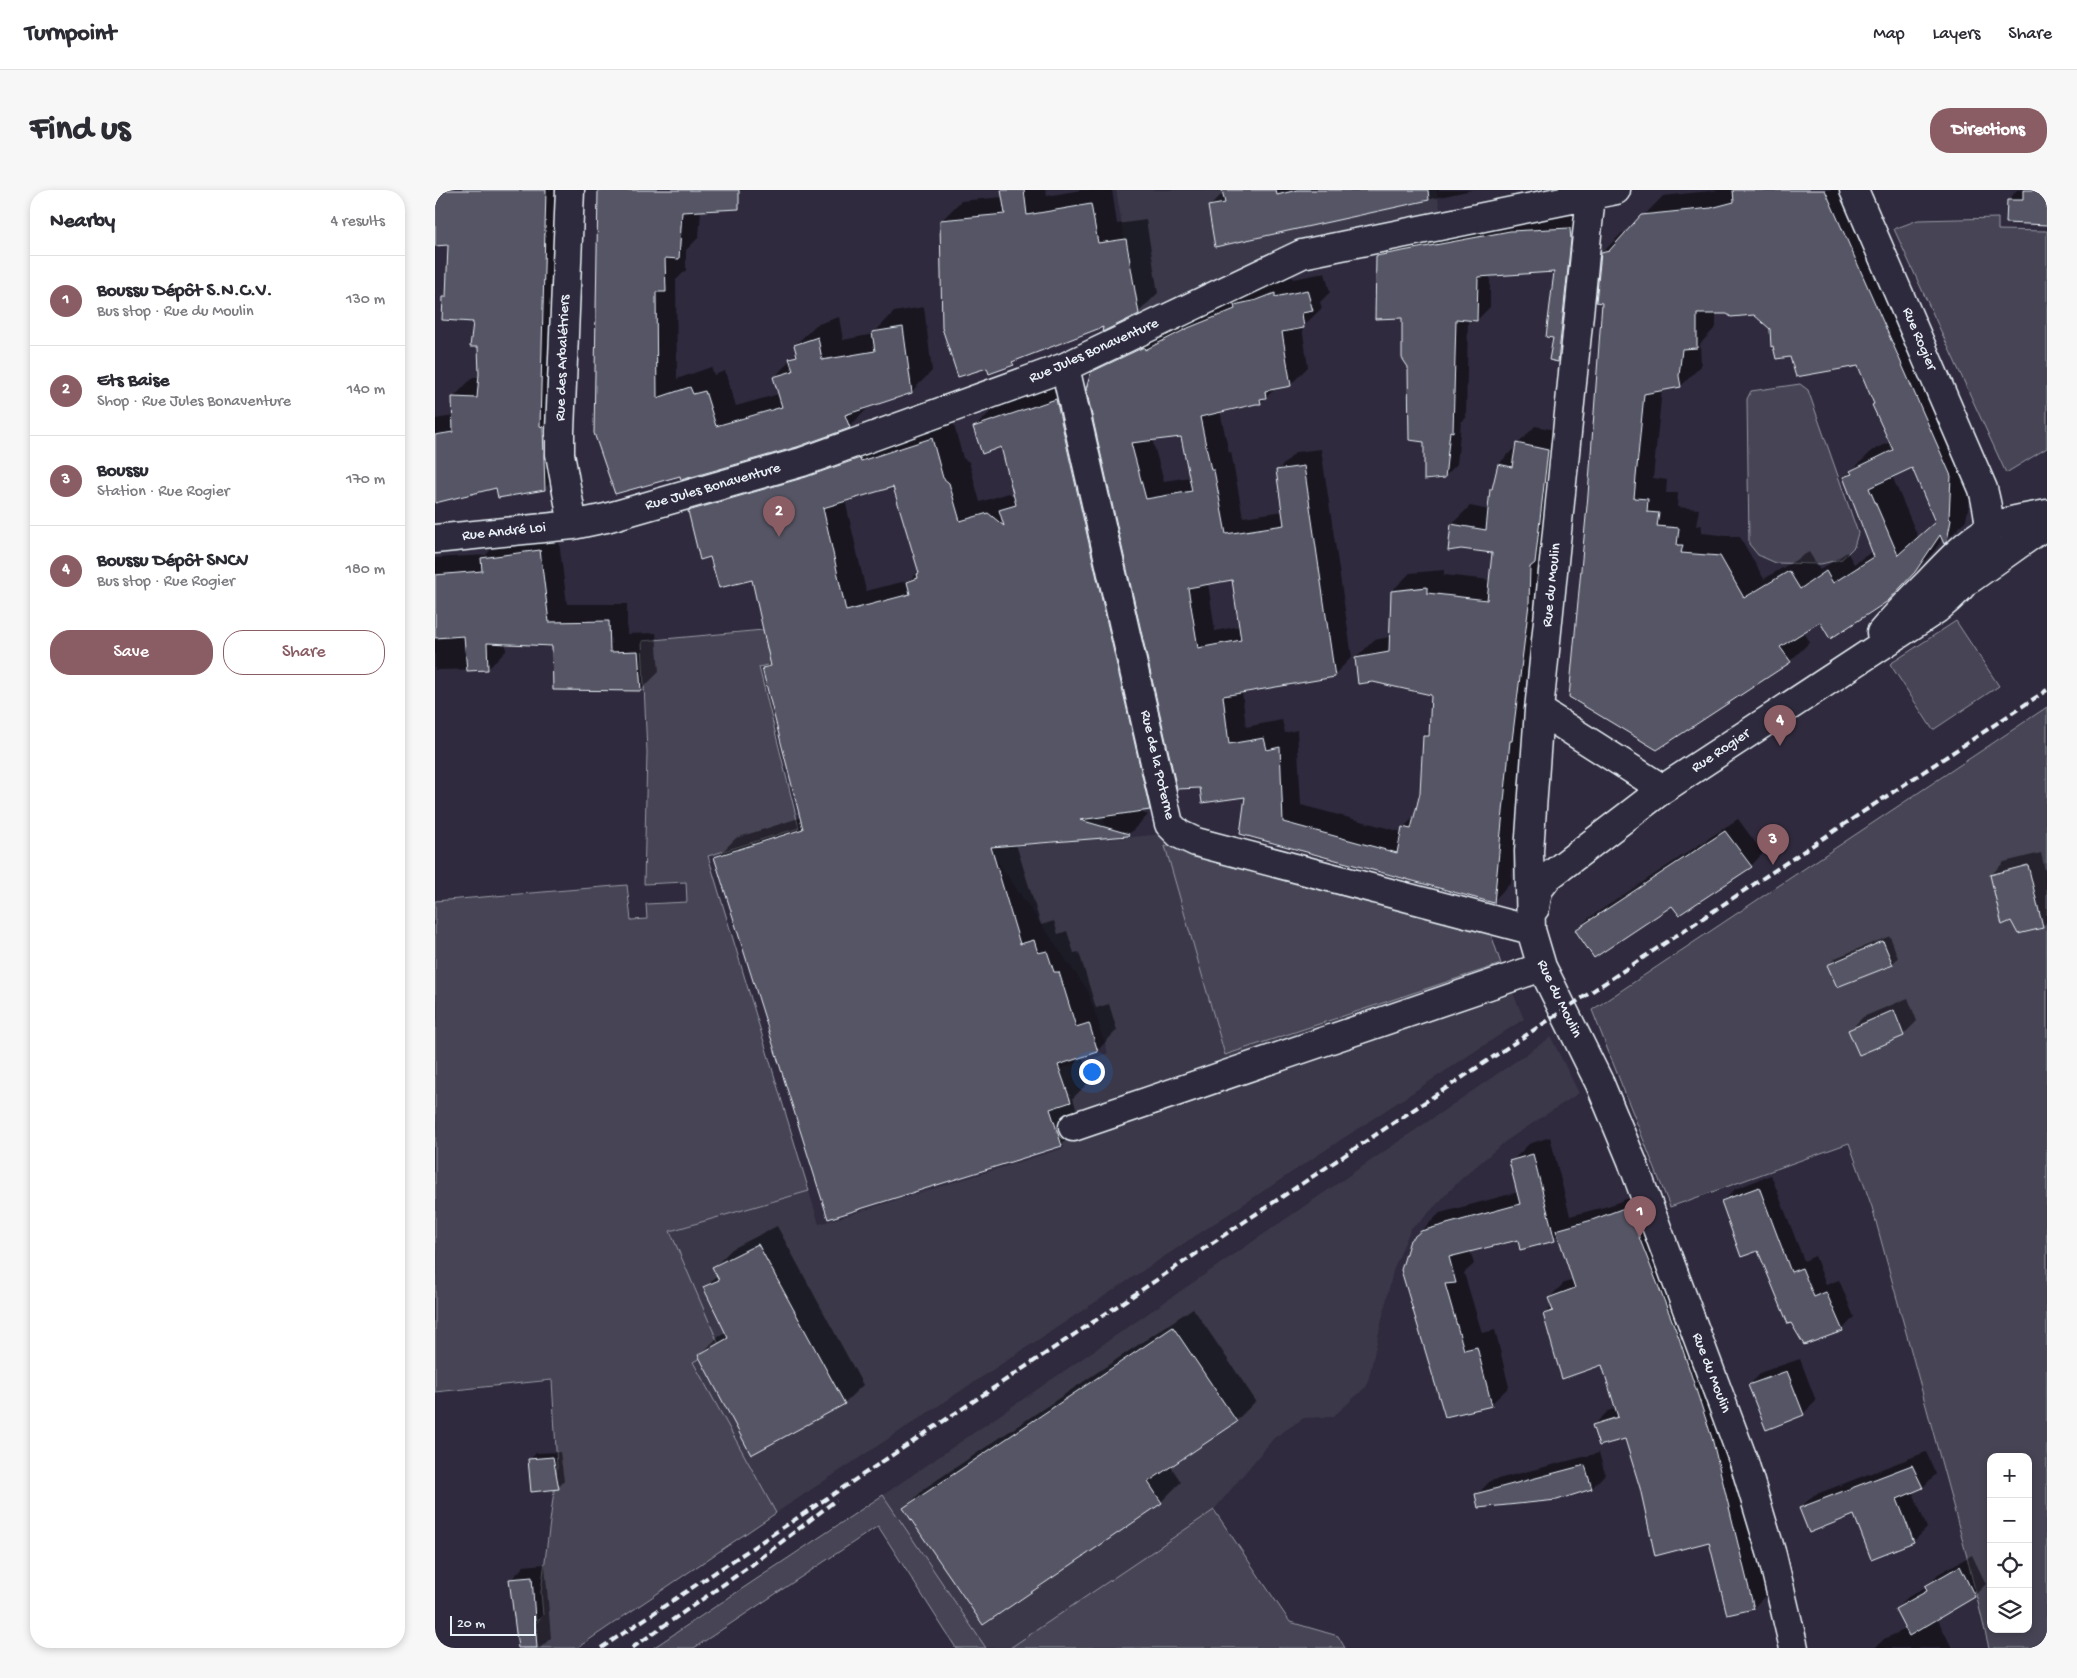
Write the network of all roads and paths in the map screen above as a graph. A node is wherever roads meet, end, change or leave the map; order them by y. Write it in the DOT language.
graph roads {
  1 [pos="569,190"];
  2 [pos="1854,190"];
  3 [pos="1604,193"];
  4 [pos="1065,367"];
  5 [pos="1987,509"];
  6 [pos="2047,514"];
  7 [pos="2047,524"];
  8 [pos="573,525"];
  9 [pos="435,539"];
  10 [pos="1968,579"];
  11 [pos="1863,656"];
  12 [pos="1539,710"];
  13 [pos="1663,789"];
  14 [pos="1531,930"];
  15 [pos="1541,967"];
  16 [pos="1073,1127"];
  17 [pos="1794,1648"];
  1 -- 8 [label="street, Rue des Arbalétriers"];
  2 -- 5 [label="street, Rue Rogier"];
  3 -- 4 [label="street, Rue Jules Bonaventure"];
  3 -- 12 [label="street, Rue du Moulin"];
  4 -- 8 [label="street, Rue Jules Bonaventure"];
  4 -- 14 [label="street, Rue de la Poterne"];
  5 -- 6 [label="street"];
  5 -- 10 [label="street"];
  5 -- 11 [label="street"];
  7 -- 10 [label="street"];
  8 -- 9 [label="street, Rue André Loi"];
  10 -- 11 [label="street, Rue Rogier"];
  11 -- 13 [label="street, Rue Rogier"];
  12 -- 13 [label="street"];
  12 -- 14 [label="street, Rue du Moulin"];
  13 -- 14 [label="street, Rue Rogier"];
  14 -- 15 [label="street, Rue du Moulin"];
  15 -- 16 [label="street"];
  15 -- 17 [label="street, Rue du Moulin"];
}
